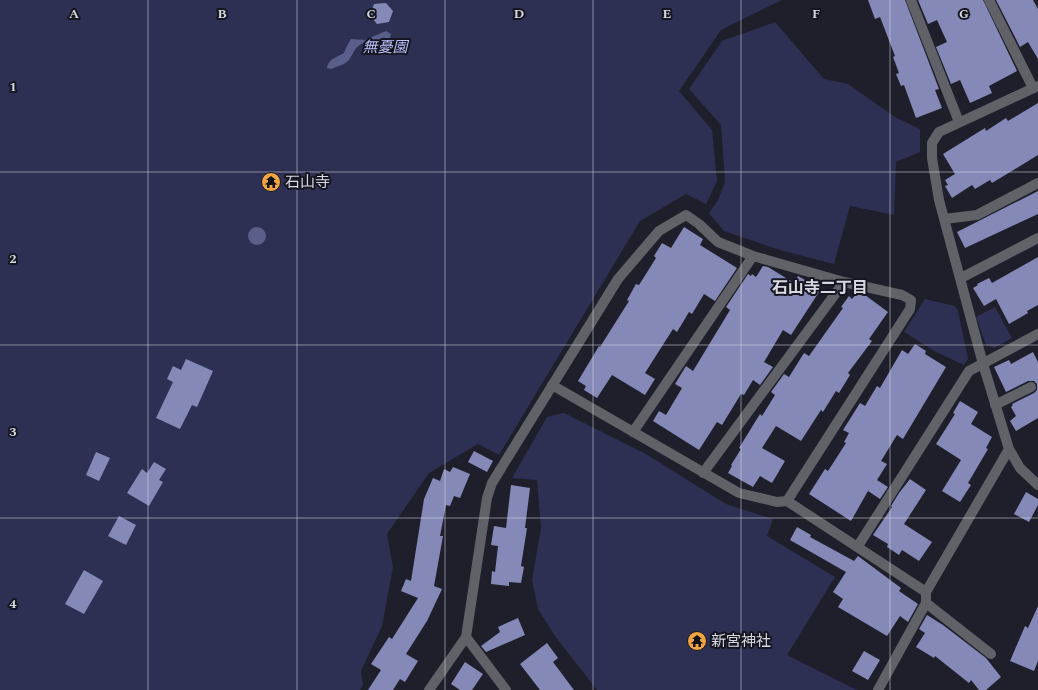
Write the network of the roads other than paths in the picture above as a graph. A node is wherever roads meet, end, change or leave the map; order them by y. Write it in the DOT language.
graph roads {
  1 [pos="911,0"];
  2 [pos="989,0"];
  3 [pos="1036,87"];
  4 [pos="959,122"];
  5 [pos="1038,183"];
  6 [pos="944,219"];
  7 [pos="1038,238"];
  8 [pos="753,256"];
  9 [pos="961,278"];
  10 [pos="844,282"];
  11 [pos="1038,334"];
  12 [pos="983,364"];
  13 [pos="552,385"];
  14 [pos="1032,387"];
  15 [pos="995,405"];
  16 [pos="633,432"];
  17 [pos="1009,449"];
  18 [pos="703,472"];
  19 [pos="1038,485"];
  20 [pos="787,501"];
  21 [pos="858,546"];
  22 [pos="926,592"];
  23 [pos="926,603"];
  24 [pos="466,637"];
  25 [pos="991,654"];
  26 [pos="429,690"];
  27 [pos="506,690"];
  28 [pos="878,690"];
  1 -- 4 [label="street"];
  2 -- 3 [label="street"];
  3 -- 4 [label="street"];
  4 -- 6 [label="street"];
  5 -- 6 [label="street"];
  6 -- 9 [label="street"];
  7 -- 9 [label="street"];
  8 -- 10 [label="street"];
  8 -- 13 [label="street"];
  8 -- 16 [label="street"];
  9 -- 12 [label="street"];
  10 -- 18 [label="street"];
  10 -- 20 [label="street"];
  11 -- 12 [label="street"];
  12 -- 15 [label="street"];
  12 -- 21 [label="street"];
  13 -- 16 [label="street"];
  13 -- 24 [label="street"];
  14 -- 15 [label="street"];
  15 -- 17 [label="street"];
  16 -- 18 [label="street"];
  17 -- 19 [label="street"];
  17 -- 22 [label="street"];
  18 -- 20 [label="street"];
  20 -- 21 [label="street"];
  21 -- 22 [label="street"];
  22 -- 23 [label="street"];
  23 -- 25 [label="street"];
  23 -- 28 [label="street"];
  24 -- 26 [label="street"];
  24 -- 27 [label="street"];
}
